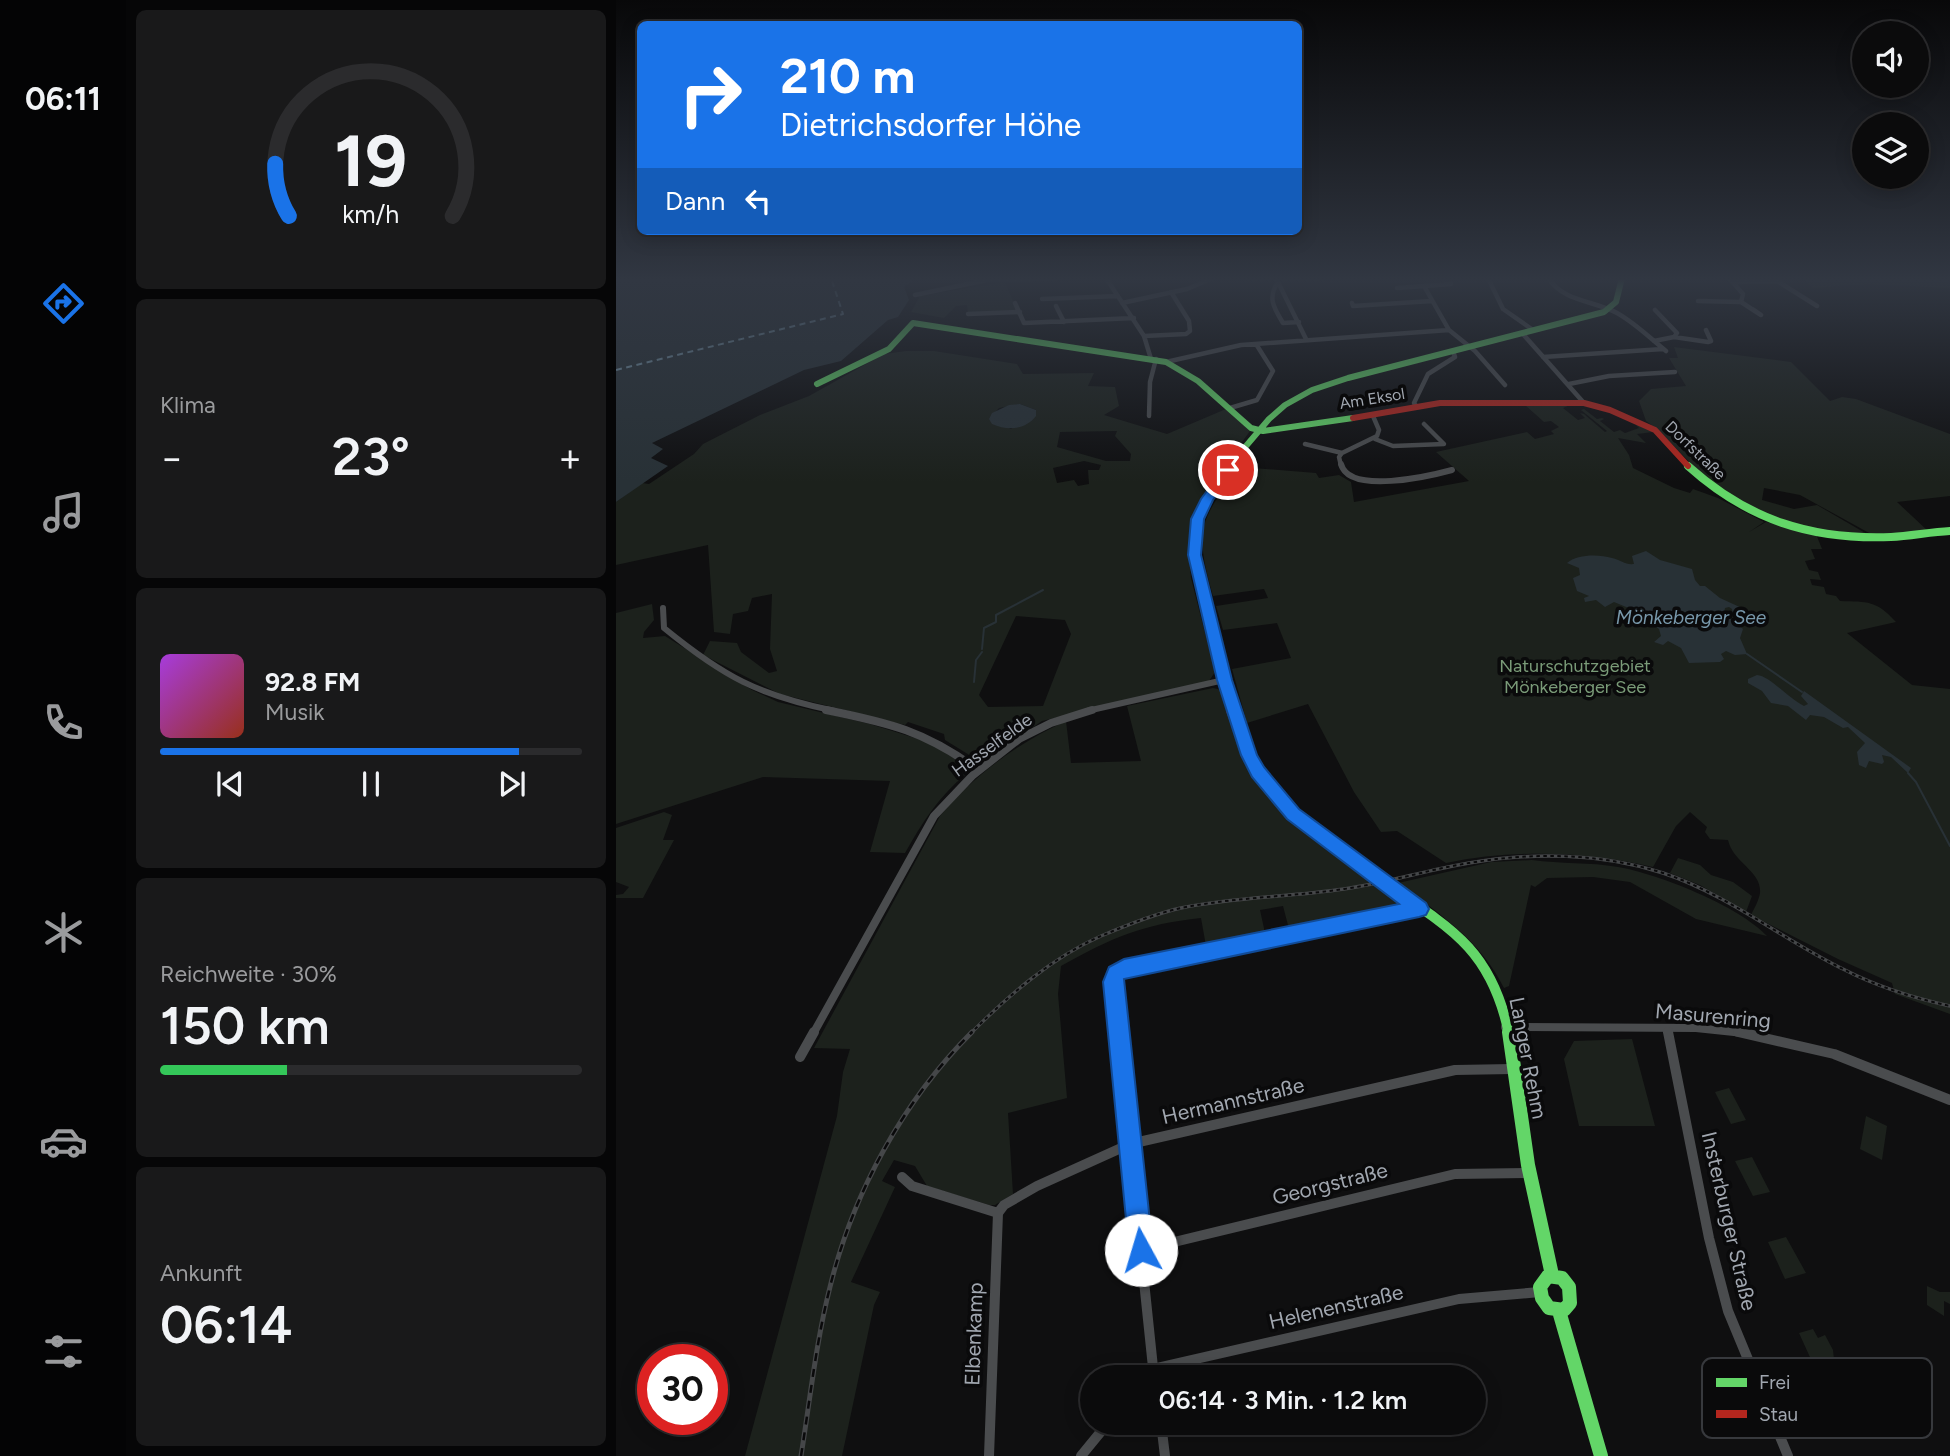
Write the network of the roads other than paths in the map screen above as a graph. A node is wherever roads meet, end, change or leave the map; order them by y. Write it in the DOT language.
graph roads {
  1 [pos="892,346"];
  2 [pos="1058,346"];
  3 [pos="1149,346"];
  4 [pos="1238,346"];
  5 [pos="1257,346"];
  6 [pos="1473,346"];
  7 [pos="1536,346"];
  8 [pos="1659,346"];
  9 [pos="1469,347"];
  10 [pos="1453,351"];
  11 [pos="1543,357"];
  12 [pos="1158,360"];
  13 [pos="1675,372"];
  14 [pos="817,384"];
  15 [pos="1569,384"];
  16 [pos="1505,385"];
  17 [pos="1584,402"];
  18 [pos="1416,406"];
  19 [pos="1230,408"];
  20 [pos="1149,416"];
  21 [pos="1373,416"];
  22 [pos="1424,424"];
  23 [pos="1258,430"];
  24 [pos="1375,439"];
  25 [pos="1304,444"];
  26 [pos="1342,453"];
  27 [pos="1452,470"];
  28 [pos="1950,531"];
  29 [pos="663,608"];
  30 [pos="1224,680"];
  31 [pos="978,770"];
  32 [pos="1419,909"];
  33 [pos="1505,1027"];
  34 [pos="1667,1027"];
  35 [pos="800,1057"];
  36 [pos="1512,1069"];
  37 [pos="1950,1100"];
  38 [pos="1130,1144"];
  39 [pos="1529,1172"];
  40 [pos="902,1177"];
  41 [pos="998,1213"];
  42 [pos="1141,1250"];
  43 [pos="1552,1275"];
  44 [pos="1540,1292"];
  45 [pos="1559,1311"];
  46 [pos="1747,1358"];
  47 [pos="1150,1365"];
  48 [pos="1192,1365"];
  49 [pos="1098,1435"];
  50 [pos="1162,1435"];
  51 [pos="1781,1438"];
  52 [pos="989,1456"];
  53 [pos="1081,1456"];
  54 [pos="1165,1456"];
  55 [pos="1601,1456"];
  56 [pos="1788,1456"];
  1 -- 14 [label="street"];
  2 -- 12 [label="street"];
  3 -- 12 [label="street"];
  4 -- 12 [label="street"];
  5 -- 19 [label="street"];
  6 -- 9 [label="street, Langer Rehm"];
  7 -- 11 [label="street"];
  8 -- 11 [label="street"];
  9 -- 10 [label="street, Langer Rehm"];
  9 -- 16 [label="street"];
  10 -- 18 [label="street, Am Eksol"];
  10 -- 23 [label="street, Langer Rehm"];
  11 -- 15 [label="street"];
  12 -- 19 [label="street"];
  12 -- 20 [label="street"];
  13 -- 15 [label="street"];
  15 -- 17 [label="street"];
  17 -- 18 [label="street, Dorfstraße"];
  17 -- 28 [label="street, Dorfstraße"];
  18 -- 21 [label="street, Am Eksol"];
  19 -- 23 [label="street"];
  21 -- 23 [label="street, Am Eksol"];
  21 -- 24 [label="street"];
  22 -- 24 [label="street"];
  23 -- 30 [label="street, Langer Rehm"];
  24 -- 26 [label="street"];
  25 -- 26 [label="street"];
  26 -- 27 [label="street"];
  29 -- 31 [label="street"];
  30 -- 31 [label="street, Hasselfelde"];
  30 -- 32 [label="street, Langer Rehm, bridge"];
  31 -- 35 [label="street, Hasselfelde"];
  32 -- 33 [label="street, Langer Rehm"];
  32 -- 38 [label="street"];
  33 -- 34 [label="street, Masurenring"];
  33 -- 36 [label="street, Langer Rehm"];
  34 -- 37 [label="street, Masurenring"];
  34 -- 46 [label="street, Insterburger Straße"];
  36 -- 38 [label="street, Hermannstraße"];
  36 -- 39 [label="street, Langer Rehm"];
  38 -- 41 [label="street, Hermannstraße"];
  38 -- 42 [label="street"];
  39 -- 42 [label="street, Georgstraße"];
  39 -- 43 [label="street, Langer Rehm"];
  40 -- 41 [label="street"];
  41 -- 52 [label="street, Elbenkamp"];
  42 -- 47 [label="street"];
  43 -- 44 [label="street"];
  43 -- 45 [label="street"];
  44 -- 45 [label="street"];
  44 -- 48 [label="street, Helenenstraße"];
  45 -- 55 [label="street"];
  49 -- 53 [label="street"];
  50 -- 54 [label="street"];
  51 -- 56 [label="street, Insterburger Straße"];
}
